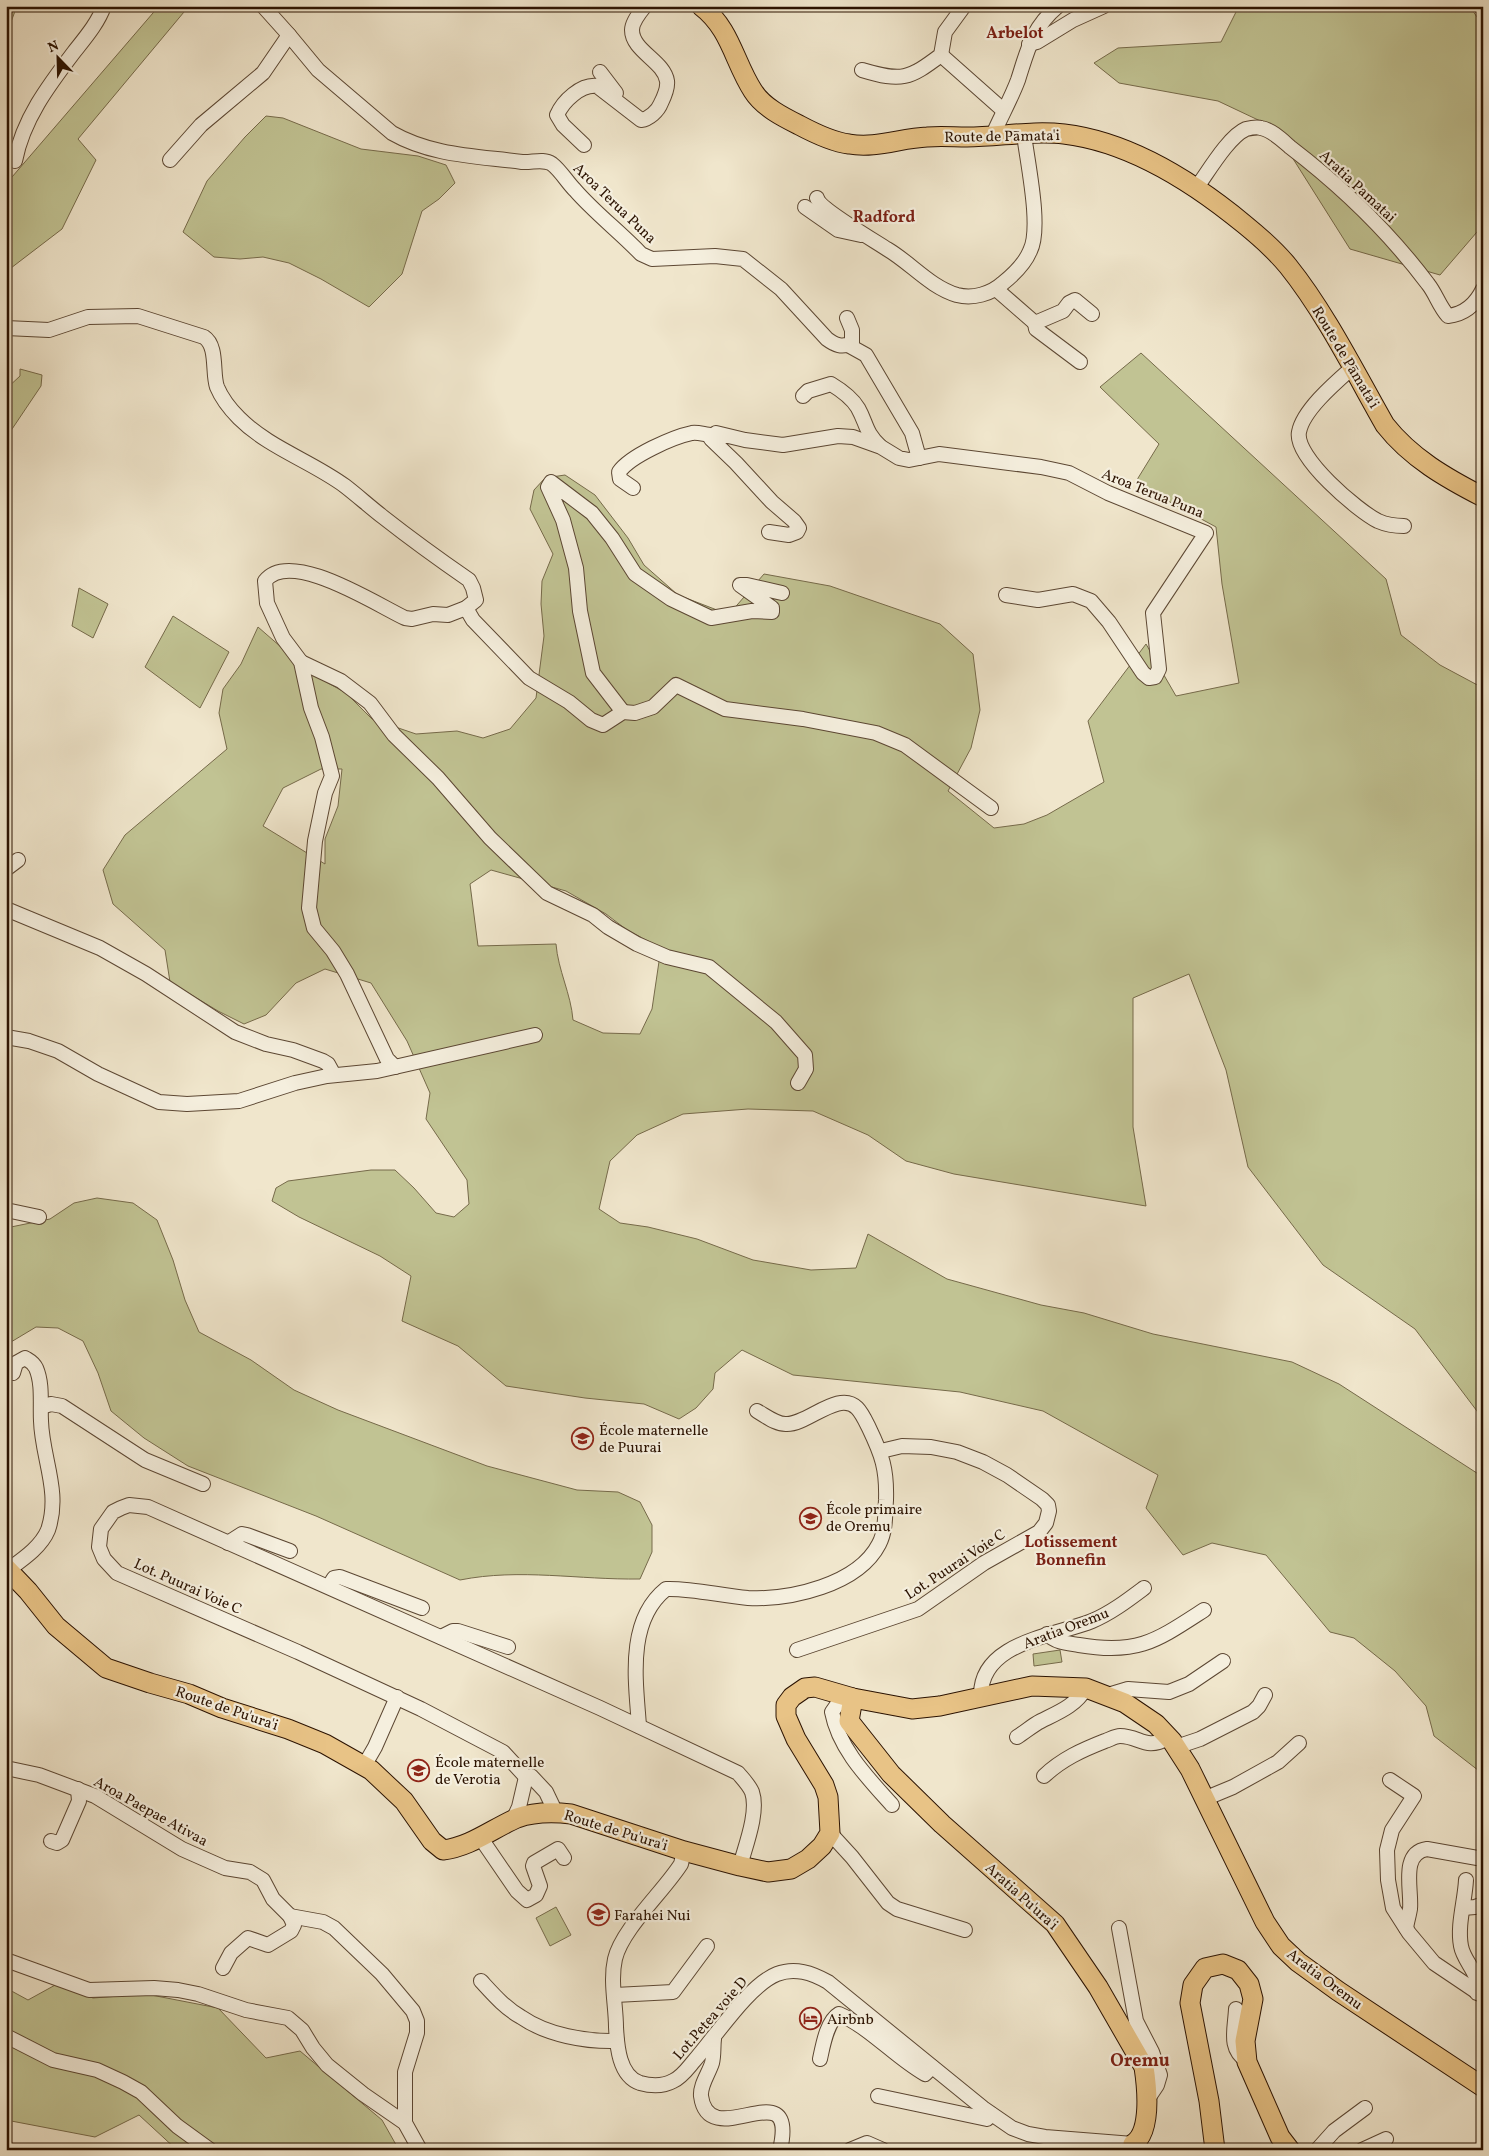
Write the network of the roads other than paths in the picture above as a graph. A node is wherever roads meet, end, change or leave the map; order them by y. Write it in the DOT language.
graph roads {
  1 [pos="104,6"];
  2 [pos="263,6"];
  3 [pos="645,6"];
  4 [pos="964,6"];
  5 [pos="1058,6"];
  6 [pos="1104,6"];
  7 [pos="708,8"];
  8 [pos="289,35"];
  9 [pos="1029,44"];
  10 [pos="942,55"];
  11 [pos="862,70"];
  12 [pos="600,72"];
  13 [pos="1003,110"];
  14 [pos="649,117"];
  15 [pos="1024,134"];
  16 [pos="992,137"];
  17 [pos="584,145"];
  18 [pos="15,160"];
  19 [pos="170,160"];
  20 [pos="1197,187"];
  21 [pos="817,198"];
  22 [pos="805,207"];
  23 [pos="864,235"];
  24 [pos="1483,288"];
  25 [pos="996,289"];
  26 [pos="1092,314"];
  27 [pos="847,318"];
  28 [pos="1035,323"];
  29 [pos="6,328"];
  30 [pos="848,345"];
  31 [pos="1080,362"];
  32 [pos="1353,367"];
  33 [pos="803,396"];
  34 [pos="712,435"];
  35 [pos="881,446"];
  36 [pos="919,458"];
  37 [pos="633,488"];
  38 [pos="1480,493"];
  39 [pos="1404,526"];
  40 [pos="769,532"];
  41 [pos="782,593"];
  42 [pos="1006,595"];
  43 [pos="466,608"];
  44 [pos="301,662"];
  45 [pos="623,712"];
  46 [pos="992,808"];
  47 [pos="18,860"];
  48 [pos="6,869"];
  49 [pos="6,909"];
  50 [pos="535,1036"];
  51 [pos="6,1037"];
  52 [pos="395,1066"];
  53 [pos="334,1075"];
  54 [pos="798,1082"];
  55 [pos="6,1210"];
  56 [pos="39,1217"];
  57 [pos="13,1373"];
  58 [pos="41,1407"];
  59 [pos="757,1411"];
  60 [pos="880,1451"];
  61 [pos="203,1484"];
  62 [pos="228,1543"];
  63 [pos="290,1551"];
  64 [pos="7,1569"];
  65 [pos="329,1586"];
  66 [pos="1144,1588"];
  67 [pos="422,1608"];
  68 [pos="1204,1610"];
  69 [pos="1047,1634"];
  70 [pos="441,1637"];
  71 [pos="508,1646"];
  72 [pos="797,1650"];
  73 [pos="1223,1661"];
  74 [pos="1086,1688"];
  75 [pos="1265,1695"];
  76 [pos="845,1696"];
  77 [pos="1108,1696"];
  78 [pos="396,1697"];
  79 [pos="981,1697"];
  80 [pos="639,1726"];
  81 [pos="1017,1737"];
  82 [pos="1172,1742"];
  83 [pos="1299,1743"];
  84 [pos="364,1766"];
  85 [pos="6,1768"];
  86 [pos="1044,1776"];
  87 [pos="526,1777"];
  88 [pos="1390,1780"];
  89 [pos="78,1790"];
  90 [pos="1204,1799"];
  91 [pos="892,1805"];
  92 [pos="556,1813"];
  93 [pos="513,1820"];
  94 [pos="830,1833"];
  95 [pos="480,1837"];
  96 [pos="51,1841"];
  97 [pos="684,1851"];
  98 [pos="564,1858"];
  99 [pos="1483,1859"];
  100 [pos="740,1866"];
  101 [pos="1466,1880"];
  102 [pos="1483,1904"];
  103 [pos="1463,1908"];
  104 [pos="290,1916"];
  105 [pos="1119,1928"];
  106 [pos="1406,1928"];
  107 [pos="965,1930"];
  108 [pos="707,1946"];
  109 [pos="6,1960"];
  110 [pos="223,1968"];
  111 [pos="481,1981"];
  112 [pos="1480,1994"];
  113 [pos="615,1996"];
  114 [pos="1236,2010"];
  115 [pos="6,2036"];
  116 [pos="714,2039"];
  117 [pos="617,2040"];
  118 [pos="820,2059"];
  119 [pos="1247,2061"];
  120 [pos="932,2067"];
  121 [pos="1483,2087"];
  122 [pos="878,2096"];
  123 [pos="1146,2100"];
  124 [pos="1365,2108"];
  125 [pos="991,2114"];
  126 [pos="405,2123"];
  127 [pos="1386,2139"];
  128 [pos="1047,2143"];
  129 [pos="1283,2145"];
  130 [pos="1134,2147"];
  131 [pos="210,2150"];
  132 [pos="420,2150"];
  133 [pos="780,2150"];
  134 [pos="850,2150"];
  135 [pos="883,2150"];
  136 [pos="1215,2150"];
  137 [pos="1317,2150"];
  138 [pos="1362,2150"];
  1 -- 18 [label="street"];
  2 -- 8 [label="street"];
  3 -- 14 [label="street"];
  4 -- 10 [label="street"];
  5 -- 9 [label="street"];
  6 -- 9 [label="street"];
  7 -- 16 [label="main road, Route de Pāmata'i"];
  8 -- 19 [label="street"];
  8 -- 30 [label="street, Aroa Terua Puna"];
  9 -- 13 [label="street"];
  10 -- 11 [label="street"];
  10 -- 13 [label="street"];
  12 -- 14 [label="street"];
  13 -- 16 [label="street"];
  14 -- 17 [label="street"];
  15 -- 16 [label="main road, Route de Pāmata'i"];
  15 -- 20 [label="main road, Route de Pāmata'i"];
  15 -- 25 [label="street"];
  20 -- 24 [label="street, Aratia Pamatai"];
  20 -- 32 [label="main road, Route de Pāmata'i"];
  21 -- 23 [label="street"];
  22 -- 23 [label="street"];
  23 -- 25 [label="street"];
  25 -- 28 [label="street"];
  26 -- 28 [label="street"];
  27 -- 30 [label="street"];
  28 -- 31 [label="street"];
  29 -- 43 [label="street"];
  30 -- 36 [label="street, Aroa Terua Puna"];
  32 -- 38 [label="main road, Route de Pāmata'i"];
  32 -- 39 [label="street"];
  33 -- 35 [label="street, Aroa Terua Puna"];
  34 -- 35 [label="street, Aroa Terua Puna"];
  34 -- 37 [label="street, Aroa Terua Puna"];
  34 -- 40 [label="street"];
  35 -- 36 [label="street, Aroa Terua Puna"];
  36 -- 42 [label="street, Aroa Terua Puna"];
  41 -- 45 [label="street"];
  43 -- 44 [label="street"];
  43 -- 45 [label="street"];
  44 -- 52 [label="street"];
  44 -- 54 [label="street"];
  45 -- 46 [label="street"];
  47 -- 48 [label="street"];
  49 -- 53 [label="street"];
  50 -- 52 [label="street"];
  51 -- 53 [label="street"];
  52 -- 53 [label="street"];
  55 -- 56 [label="street"];
  57 -- 58 [label="street"];
  58 -- 61 [label="street"];
  58 -- 64 [label="street"];
  59 -- 60 [label="street"];
  60 -- 72 [label="street, Lot. Puurai Voie C"];
  60 -- 80 [label="street"];
  62 -- 63 [label="street"];
  62 -- 65 [label="street, Lot. Puurai Voie C"];
  62 -- 78 [label="street, Lot. Puurai Voie C"];
  64 -- 84 [label="main road, Route de Pu'ura'i"];
  65 -- 67 [label="street"];
  65 -- 70 [label="street, Lot. Puurai Voie C"];
  66 -- 69 [label="street, Aratia Oremu"];
  68 -- 69 [label="street"];
  69 -- 79 [label="street, Aratia Oremu"];
  70 -- 71 [label="street"];
  70 -- 80 [label="street, Lot. Puurai Voie C"];
  73 -- 77 [label="street"];
  74 -- 77 [label="main road, Aratia Oremu"];
  74 -- 79 [label="main road, Aratia Oremu"];
  74 -- 81 [label="street"];
  75 -- 82 [label="street"];
  76 -- 79 [label="main road, Aratia Oremu"];
  76 -- 91 [label="street"];
  76 -- 94 [label="main road"];
  76 -- 123 [label="main road, Aratia Pu'ura'i"];
  77 -- 82 [label="main road, Aratia Oremu"];
  78 -- 84 [label="street"];
  78 -- 87 [label="street, Lot. Puurai Voie C"];
  80 -- 100 [label="street, Lot. Puurai Voie C"];
  82 -- 86 [label="street"];
  82 -- 90 [label="main road, Aratia Oremu"];
  83 -- 90 [label="street"];
  84 -- 95 [label="main road, Route de Pu'ura'i"];
  85 -- 89 [label="street, Aroa Paepae Ativaa"];
  87 -- 92 [label="street, Lot. Puurai Voie C"];
  87 -- 93 [label="street"];
  88 -- 106 [label="street"];
  89 -- 96 [label="street"];
  89 -- 104 [label="street, Aroa Paepae Ativaa"];
  90 -- 121 [label="main road, Aratia Oremu"];
  92 -- 93 [label="main road, Route de Pu'ura'i"];
  92 -- 97 [label="main road, Route de Pu'ura'i"];
  93 -- 95 [label="main road, Route de Pu'ura'i"];
  94 -- 100 [label="main road, Route de Pu'ura'i"];
  94 -- 107 [label="street"];
  95 -- 98 [label="street"];
  97 -- 100 [label="main road, Route de Pu'ura'i"];
  97 -- 113 [label="street, Lot.Petea voie D"];
  99 -- 106 [label="street"];
  101 -- 103 [label="street"];
  102 -- 103 [label="street"];
  103 -- 112 [label="street"];
  104 -- 110 [label="street"];
  104 -- 126 [label="street"];
  105 -- 123 [label="street"];
  106 -- 112 [label="street"];
  108 -- 113 [label="street"];
  109 -- 126 [label="street"];
  111 -- 117 [label="street"];
  113 -- 117 [label="street, Lot.Petea voie D"];
  114 -- 119 [label="street"];
  115 -- 131 [label="street"];
  116 -- 117 [label="street, Lot.Petea voie D"];
  116 -- 120 [label="street, Lot.Petea voie D"];
  116 -- 133 [label="street"];
  118 -- 120 [label="street"];
  119 -- 129 [label="main road"];
  119 -- 136 [label="main road"];
  120 -- 125 [label="street, Lot.Petea voie D"];
  122 -- 125 [label="street"];
  123 -- 130 [label="main road, Aratia Pu'ura'i"];
  124 -- 137 [label="street"];
  125 -- 128 [label="street, Lot.Petea voie D"];
  126 -- 132 [label="street"];
  127 -- 138 [label="street"];
  128 -- 130 [label="street, Lot.Petea voie D"];
  134 -- 135 [label="street"];
}
